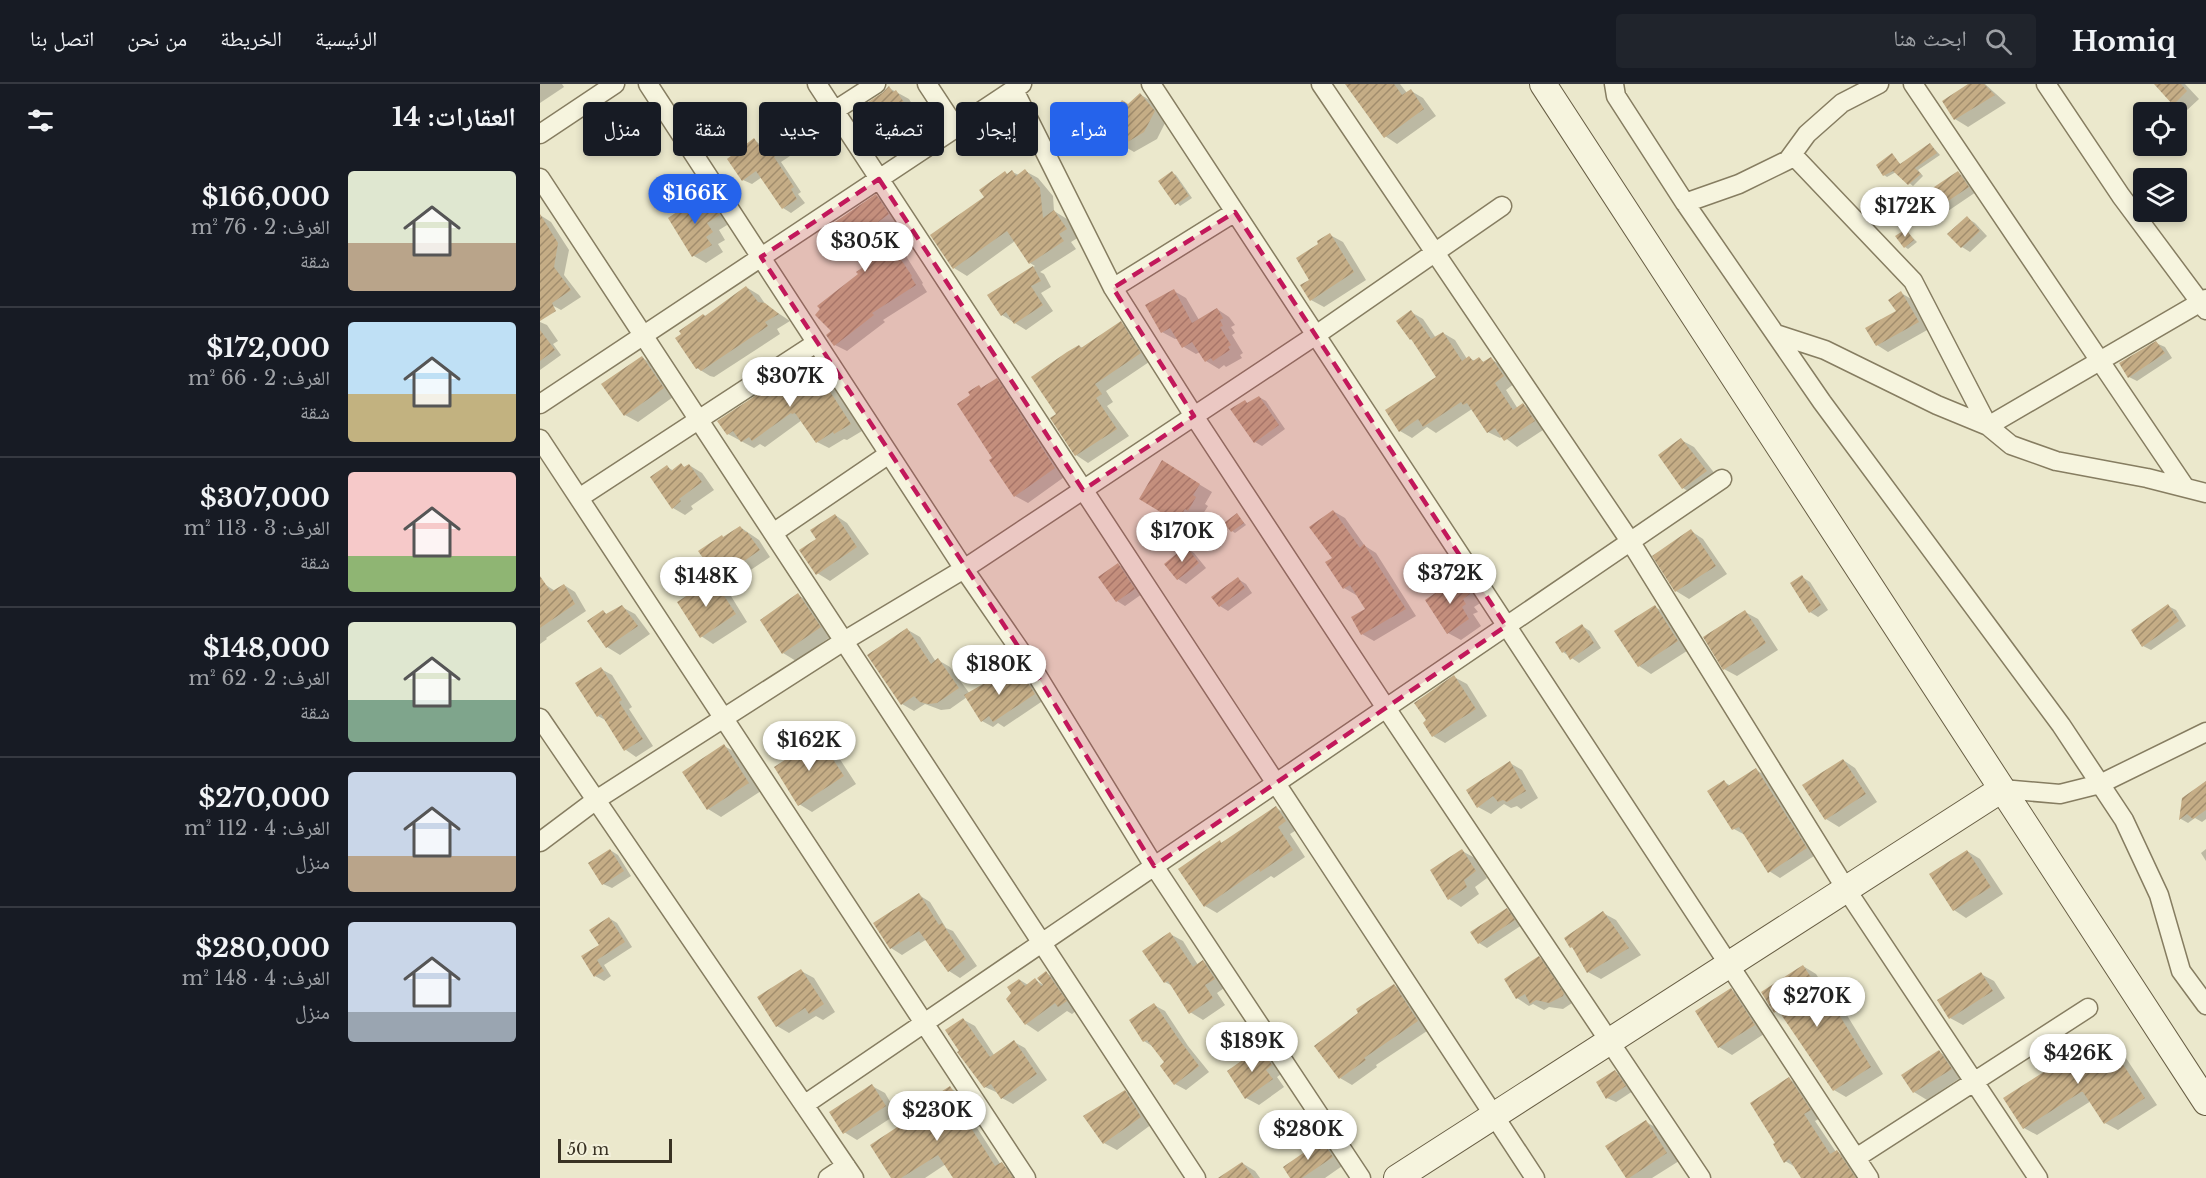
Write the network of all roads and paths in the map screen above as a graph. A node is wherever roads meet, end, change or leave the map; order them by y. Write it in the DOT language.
graph roads {
  1 [pos="615,84"];
  2 [pos="648,84"];
  3 [pos="817,84"];
  4 [pos="876,84"];
  5 [pos="927,84"];
  6 [pos="1151,84"];
  7 [pos="1321,84"];
  8 [pos="1543,84"];
  9 [pos="1614,84"];
  10 [pos="1879,84"];
  11 [pos="1913,84"];
  12 [pos="2046,84"];
  13 [pos="1018,87"];
  14 [pos="828,102"];
  15 [pos="995,102"];
  16 [pos="841,106"];
  17 [pos="841,122"];
  18 [pos="956,128"];
  19 [pos="540,134"];
  20 [pos="1792,155"];
  21 [pos="540,177"];
  22 [pos="879,179"];
  23 [pos="1685,203"];
  24 [pos="1502,206"];
  25 [pos="1235,212"];
  26 [pos="1435,252"];
  27 [pos="761,257"];
  28 [pos="1113,288"];
  29 [pos="2204,304"];
  30 [pos="1776,334"];
  31 [pos="644,335"];
  32 [pos="1316,335"];
  33 [pos="816,343"];
  34 [pos="2100,362"];
  35 [pos="540,404"];
  36 [pos="1194,416"];
  37 [pos="699,420"];
  38 [pos="1988,426"];
  39 [pos="540,439"];
  40 [pos="889,454"];
  41 [pos="1722,479"];
  42 [pos="2185,487"];
  43 [pos="1083,490"];
  44 [pos="2206,493"];
  45 [pos="579,498"];
  46 [pos="773,533"];
  47 [pos="1630,542"];
  48 [pos="964,569"];
  49 [pos="1506,626"];
  50 [pos="844,641"];
  51 [pos="1386,708"];
  52 [pos="540,718"];
  53 [pos="723,718"];
  54 [pos="2206,732"];
  55 [pos="1276,783"];
  56 [pos="2100,784"];
  57 [pos="2002,789"];
  58 [pos="596,800"];
  59 [pos="540,842"];
  60 [pos="1154,866"];
  61 [pos="1846,889"];
  62 [pos="1042,942"];
  63 [pos="1729,965"];
  64 [pos="2206,1005"];
  65 [pos="2088,1008"];
  66 [pos="924,1023"];
  67 [pos="1610,1041"];
  68 [pos="1974,1082"];
  69 [pos="2206,1102"];
  70 [pos="804,1105"];
  71 [pos="1494,1115"];
  72 [pos="1856,1158"];
  73 [pos="850,1172"];
  74 [pos="828,1178"];
  75 [pos="1026,1178"];
  76 [pos="1196,1178"];
  77 [pos="1361,1178"];
  78 [pos="1397,1178"];
  79 [pos="1535,1178"];
  80 [pos="1701,1178"];
  81 [pos="1869,1178"];
  82 [pos="2038,1178"];
  1 -- 19 [label="street"];
  2 -- 27 [label="street"];
  3 -- 14 [label="street"];
  4 -- 16 [label="street"];
  5 -- 18 [label="street"];
  6 -- 25 [label="street"];
  7 -- 26 [label="street"];
  8 -- 57 [label="street"];
  9 -- 23 [label="street"];
  10 -- 20 [label="street"];
  11 -- 34 [label="street"];
  12 -- 29 [label="street"];
  13 -- 15 [label="street"];
  13 -- 28 [label="street"];
  17 -- 22 [label="street"];
  18 -- 22 [label="street"];
  20 -- 23 [label="street"];
  20 -- 38 [label="street"];
  21 -- 31 [label="street"];
  22 -- 27 [label="street"];
  22 -- 43 [label="street"];
  23 -- 30 [label="street"];
  24 -- 26 [label="street"];
  25 -- 28 [label="street"];
  25 -- 32 [label="street"];
  26 -- 32 [label="street"];
  26 -- 47 [label="street"];
  27 -- 31 [label="street"];
  27 -- 33 [label="street"];
  28 -- 36 [label="street"];
  29 -- 34 [label="street"];
  30 -- 38 [label="street"];
  30 -- 56 [label="street"];
  31 -- 35 [label="street"];
  31 -- 37 [label="street"];
  32 -- 36 [label="street"];
  32 -- 49 [label="street"];
  33 -- 37 [label="street"];
  33 -- 40 [label="street"];
  34 -- 38 [label="street"];
  34 -- 42 [label="street"];
  36 -- 43 [label="street"];
  36 -- 51 [label="street"];
  37 -- 45 [label="street"];
  37 -- 46 [label="street"];
  38 -- 42 [label="street"];
  39 -- 45 [label="street"];
  40 -- 46 [label="street"];
  40 -- 48 [label="street"];
  41 -- 47 [label="street"];
  42 -- 44 [label="street"];
  43 -- 48 [label="street"];
  43 -- 55 [label="street"];
  45 -- 53 [label="street"];
  46 -- 50 [label="street"];
  47 -- 49 [label="street"];
  47 -- 61 [label="street"];
  48 -- 50 [label="street"];
  48 -- 60 [label="street"];
  49 -- 51 [label="street"];
  49 -- 63 [label="street"];
  50 -- 53 [label="street"];
  50 -- 62 [label="street"];
  51 -- 55 [label="street"];
  51 -- 67 [label="street"];
  52 -- 58 [label="street"];
  53 -- 58 [label="street"];
  53 -- 66 [label="street"];
  54 -- 56 [label="street"];
  55 -- 60 [label="street"];
  55 -- 71 [label="street"];
  56 -- 57 [label="street"];
  56 -- 64 [label="street"];
  57 -- 61 [label="street"];
  57 -- 69 [label="street"];
  58 -- 59 [label="street"];
  58 -- 70 [label="street"];
  60 -- 62 [label="street"];
  60 -- 77 [label="street"];
  61 -- 63 [label="street"];
  61 -- 68 [label="street"];
  62 -- 66 [label="street"];
  62 -- 76 [label="street"];
  63 -- 67 [label="street"];
  63 -- 72 [label="street"];
  65 -- 68 [label="street"];
  66 -- 70 [label="street"];
  66 -- 75 [label="street"];
  67 -- 71 [label="street"];
  67 -- 80 [label="street"];
  68 -- 72 [label="street"];
  68 -- 82 [label="street"];
  70 -- 73 [label="street"];
  71 -- 78 [label="street"];
  71 -- 79 [label="street"];
  72 -- 81 [label="street"];
  73 -- 74 [label="street"];
}
